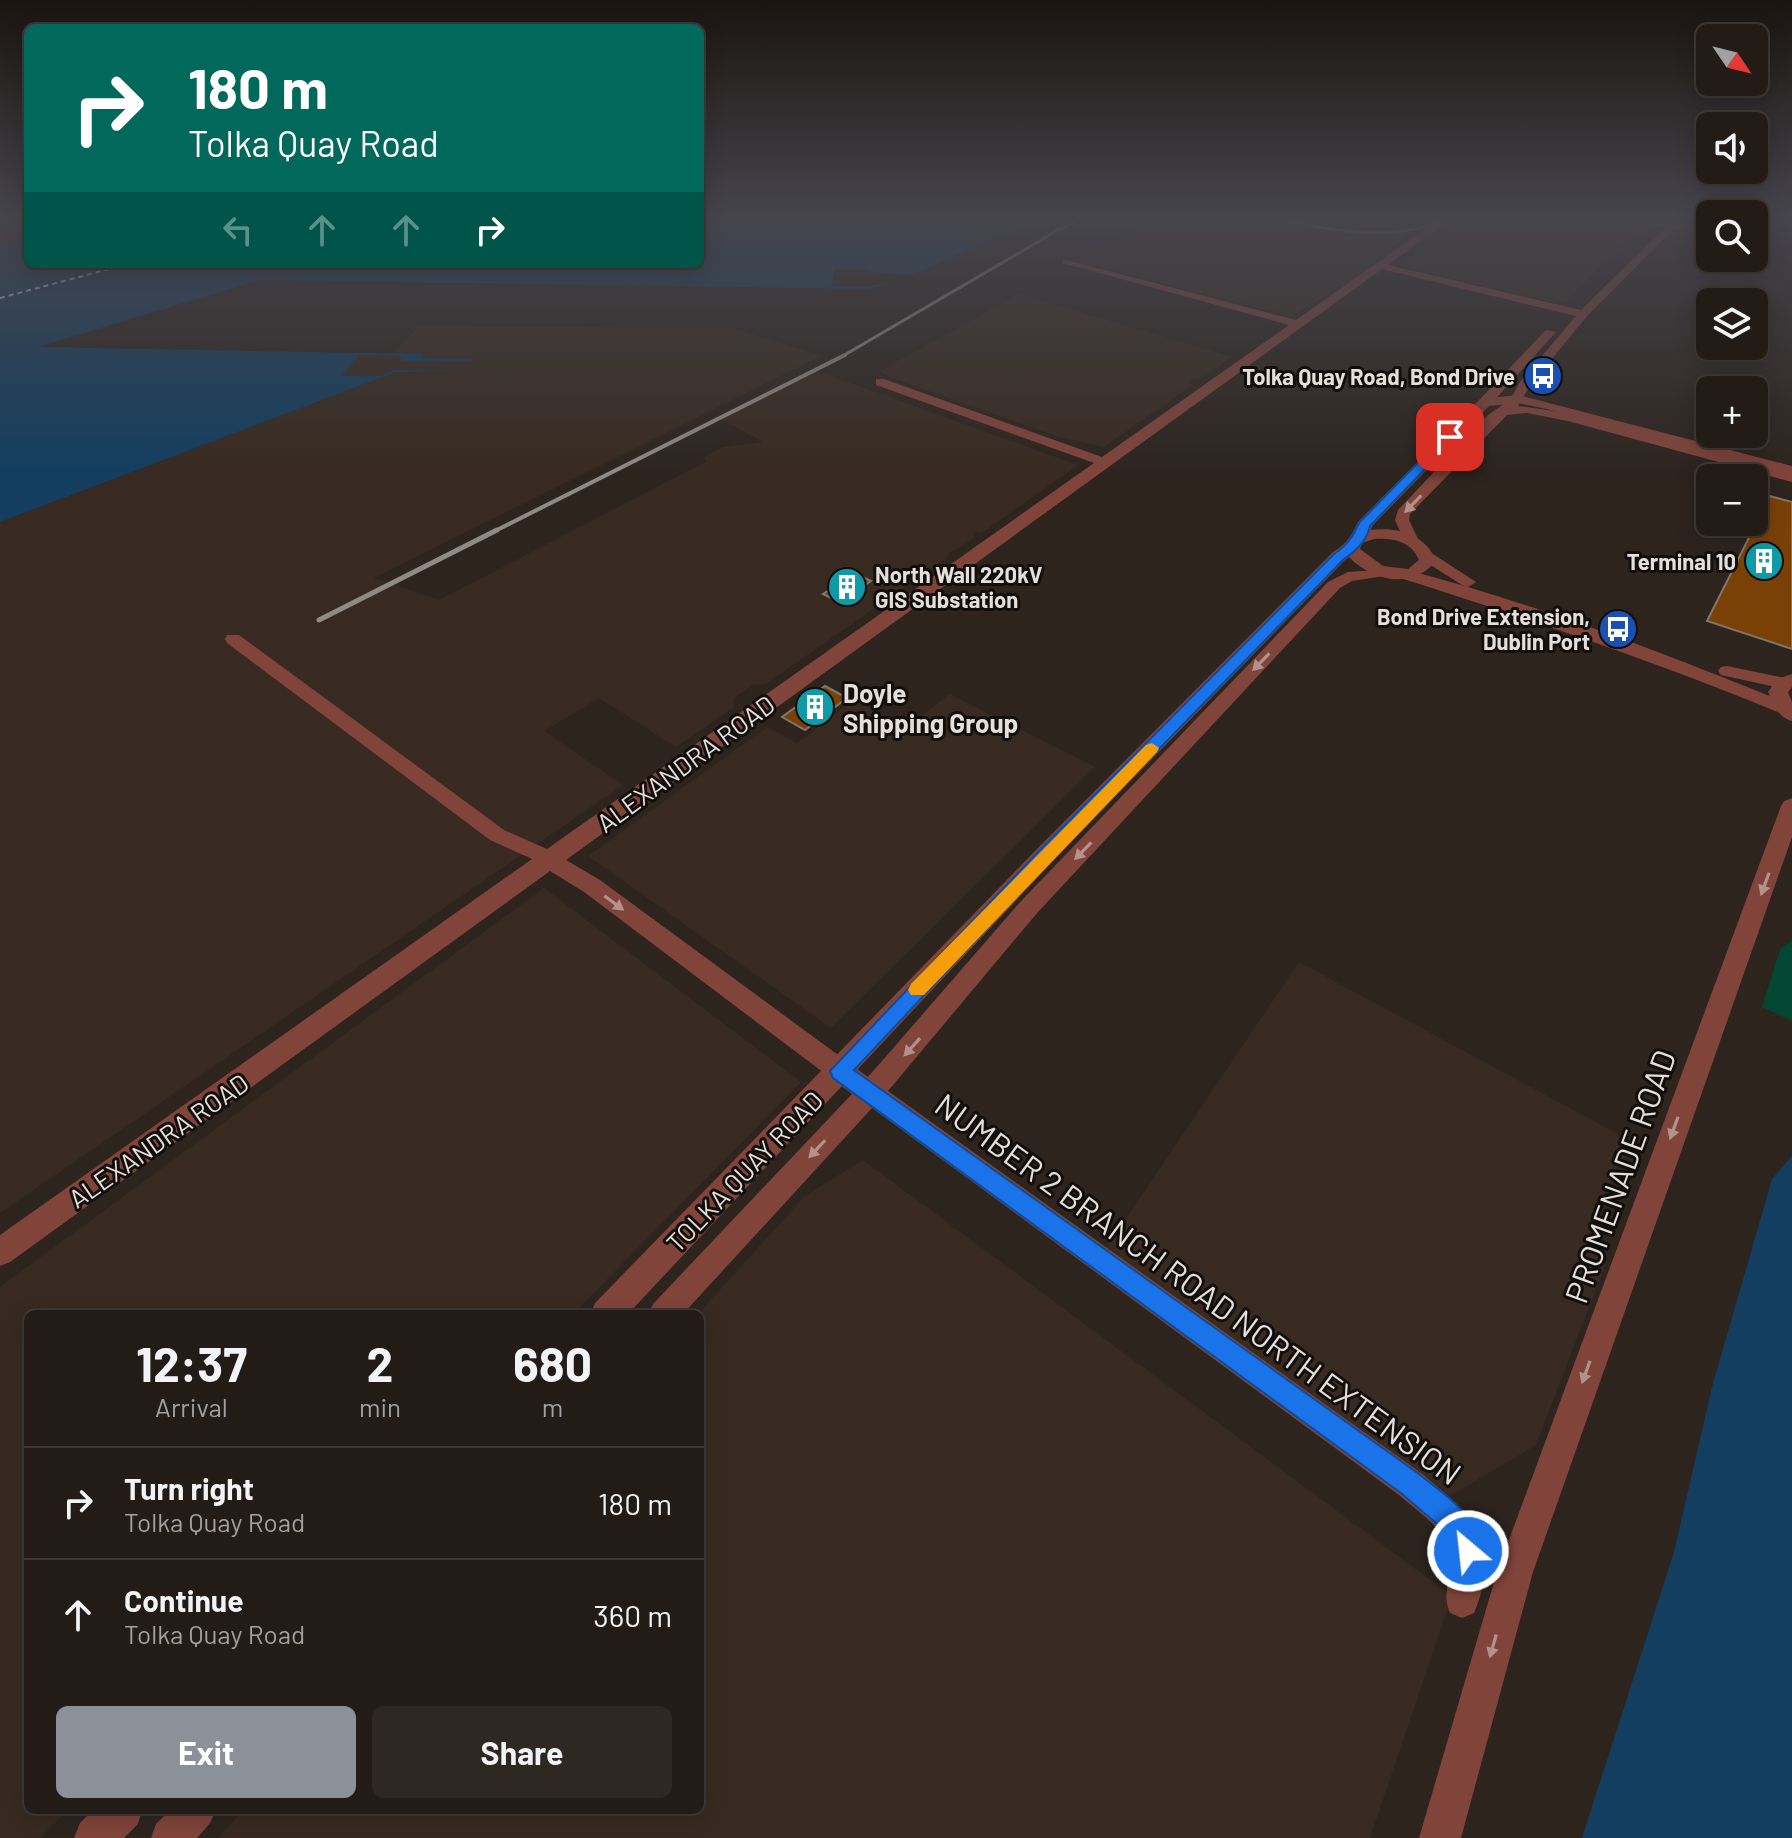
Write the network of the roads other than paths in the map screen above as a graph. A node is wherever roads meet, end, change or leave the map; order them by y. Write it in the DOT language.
graph roads {
  1 [pos="1221,303"];
  2 [pos="1329,303"];
  3 [pos="1533,303"];
  4 [pos="1585,303"];
  5 [pos="1587,303"];
  6 [pos="1576,313"];
  7 [pos="1299,324"];
  8 [pos="1523,363"];
  9 [pos="1536,372"];
  10 [pos="880,382"];
  11 [pos="1518,399"];
  12 [pos="1485,402"];
  13 [pos="1549,405"];
  14 [pos="1508,411"];
  15 [pos="1104,462"];
  16 [pos="1792,471"];
  17 [pos="1792,478"];
  18 [pos="1411,541"];
  19 [pos="1356,542"];
  20 [pos="1428,557"];
  21 [pos="1394,573"];
  22 [pos="233,639"];
  23 [pos="1788,681"];
  24 [pos="1789,712"];
  25 [pos="1792,806"];
  26 [pos="548,860"];
  27 [pos="840,1071"];
  28 [pos="871,1092"];
  29 [pos="0,1252"];
  30 [pos="610,1310"];
  31 [pos="667,1310"];
  32 [pos="1462,1601"];
  33 [pos="118,1814"];
  34 [pos="193,1814"];
  35 [pos="95,1838"];
  36 [pos="170,1838"];
  37 [pos="1440,1838"];
  1 -- 7 [label="street"];
  2 -- 7 [label="street, ALEXANDRA ROAD"];
  3 -- 6 [label="street"];
  4 -- 6 [label="street, TOLKA QUAY ROAD"];
  5 -- 6 [label="street, TOLKA QUAY ROAD"];
  6 -- 8 [label="street, TOLKA QUAY ROAD"];
  6 -- 9 [label="street, TOLKA QUAY ROAD"];
  7 -- 15 [label="street, ALEXANDRA ROAD"];
  8 -- 9 [label="street"];
  8 -- 12 [label="street, TOLKA QUAY ROAD"];
  9 -- 11 [label="street, TOLKA QUAY ROAD"];
  9 -- 13 [label="street"];
  10 -- 15 [label="street"];
  11 -- 12 [label="street"];
  11 -- 13 [label="street"];
  11 -- 14 [label="street, TOLKA QUAY ROAD"];
  12 -- 19 [label="street, TOLKA QUAY ROAD"];
  13 -- 16 [label="street"];
  14 -- 17 [label="street"];
  14 -- 18 [label="street, TOLKA QUAY ROAD, one-way"];
  15 -- 26 [label="street, ALEXANDRA ROAD"];
  18 -- 19 [label="street"];
  18 -- 20 [label="street"];
  19 -- 21 [label="street"];
  19 -- 27 [label="street, TOLKA QUAY ROAD"];
  20 -- 21 [label="street"];
  20 -- 23 [label="street"];
  21 -- 24 [label="street"];
  21 -- 28 [label="street, TOLKA QUAY ROAD, one-way"];
  22 -- 26 [label="street, NUMBER 2 BRANCH ROAD NORTH EXTENSION"];
  23 -- 24 [label="street"];
  25 -- 37 [label="street, PROMENADE ROAD, one-way"];
  26 -- 27 [label="street, NUMBER 2 BRANCH ROAD NORTH EXTENSION, one-way"];
  26 -- 29 [label="street, ALEXANDRA ROAD"];
  27 -- 28 [label="street, NUMBER 2 BRANCH ROAD NORTH EXTENSION"];
  27 -- 30 [label="street, TOLKA QUAY ROAD"];
  28 -- 31 [label="street, TOLKA QUAY ROAD, one-way"];
  28 -- 32 [label="street, NUMBER 2 BRANCH ROAD NORTH EXTENSION"];
  33 -- 35 [label="street"];
  34 -- 36 [label="street"];
}
